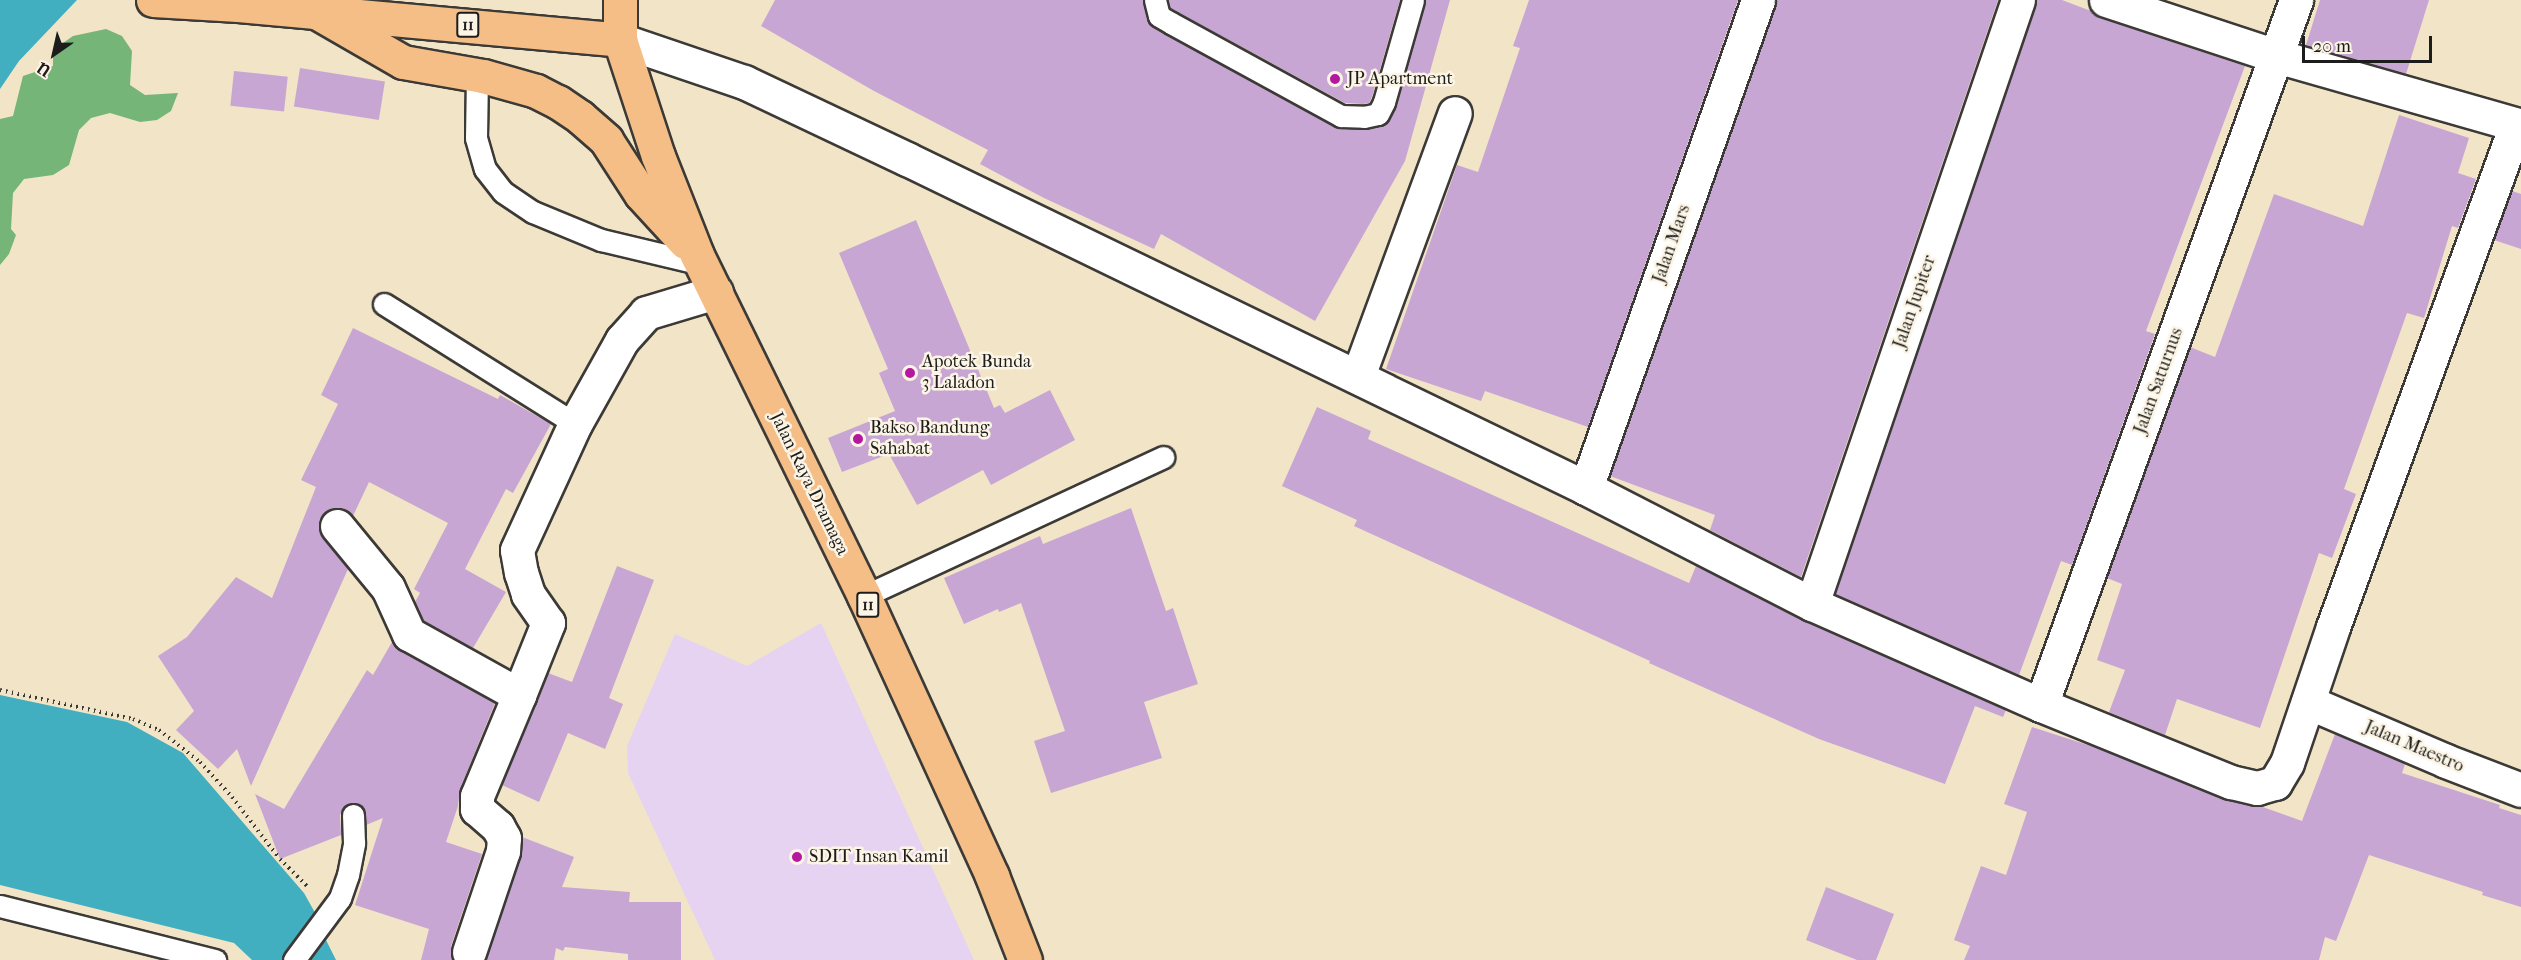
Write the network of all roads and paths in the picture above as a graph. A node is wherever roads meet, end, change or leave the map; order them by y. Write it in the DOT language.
graph roads {
  1 [pos="153,0"];
  2 [pos="620,0"];
  3 [pos="1155,0"];
  4 [pos="1413,0"];
  5 [pos="1758,0"];
  6 [pos="2018,0"];
  7 [pos="2106,0"];
  8 [pos="2296,0"];
  9 [pos="316,12"];
  10 [pos="620,40"];
  11 [pos="2276,56"];
  12 [pos="477,75"];
  13 [pos="1455,113"];
  14 [pos="2518,125"];
  15 [pos="705,270"];
  16 [pos="384,304"];
  17 [pos="1358,376"];
  18 [pos="575,424"];
  19 [pos="1163,456"];
  20 [pos="1586,488"];
  21 [pos="337,526"];
  22 [pos="864,597"];
  23 [pos="1812,604"];
  24 [pos="0,690"];
  25 [pos="519,695"];
  26 [pos="2308,702"];
  27 [pos="2041,705"];
  28 [pos="2521,790"];
  29 [pos="353,815"];
  30 [pos="0,906"];
  31 [pos="329,915"];
  32 [pos="469,952"];
  33 [pos="215,960"];
  34 [pos="294,960"];
  35 [pos="1025,960"];
  1 -- 9 [label="highway"];
  2 -- 10 [label="highway, Jalan Raya Dramaga / 11"];
  3 -- 4 [label="lane"];
  5 -- 20 [label="street, Jalan Mars"];
  6 -- 23 [label="street, Jalan Jupiter"];
  7 -- 11 [label="street"];
  8 -- 11 [label="street, Jalan Saturnus"];
  9 -- 10 [label="highway, 11"];
  9 -- 12 [label="highway"];
  10 -- 15 [label="highway, Jalan Raya Dramaga / 11"];
  10 -- 17 [label="street"];
  11 -- 14 [label="street"];
  11 -- 27 [label="street, Jalan Saturnus"];
  12 -- 15 [label="highway"];
  12 -- 15 [label="lane"];
  13 -- 17 [label="street"];
  14 -- 26 [label="street"];
  15 -- 18 [label="street"];
  15 -- 22 [label="highway, Jalan Raya Dramaga / 11"];
  16 -- 18 [label="lane"];
  17 -- 20 [label="street"];
  18 -- 25 [label="street"];
  19 -- 22 [label="lane"];
  20 -- 23 [label="street"];
  21 -- 25 [label="street"];
  22 -- 35 [label="highway, Jalan Raya Dramaga / 11"];
  23 -- 27 [label="street"];
  24 -- 31 [label="path"];
  25 -- 32 [label="street"];
  26 -- 27 [label="street"];
  26 -- 28 [label="street, Jalan Maestro"];
  29 -- 31 [label="lane"];
  30 -- 33 [label="lane"];
  31 -- 34 [label="lane"];
}
